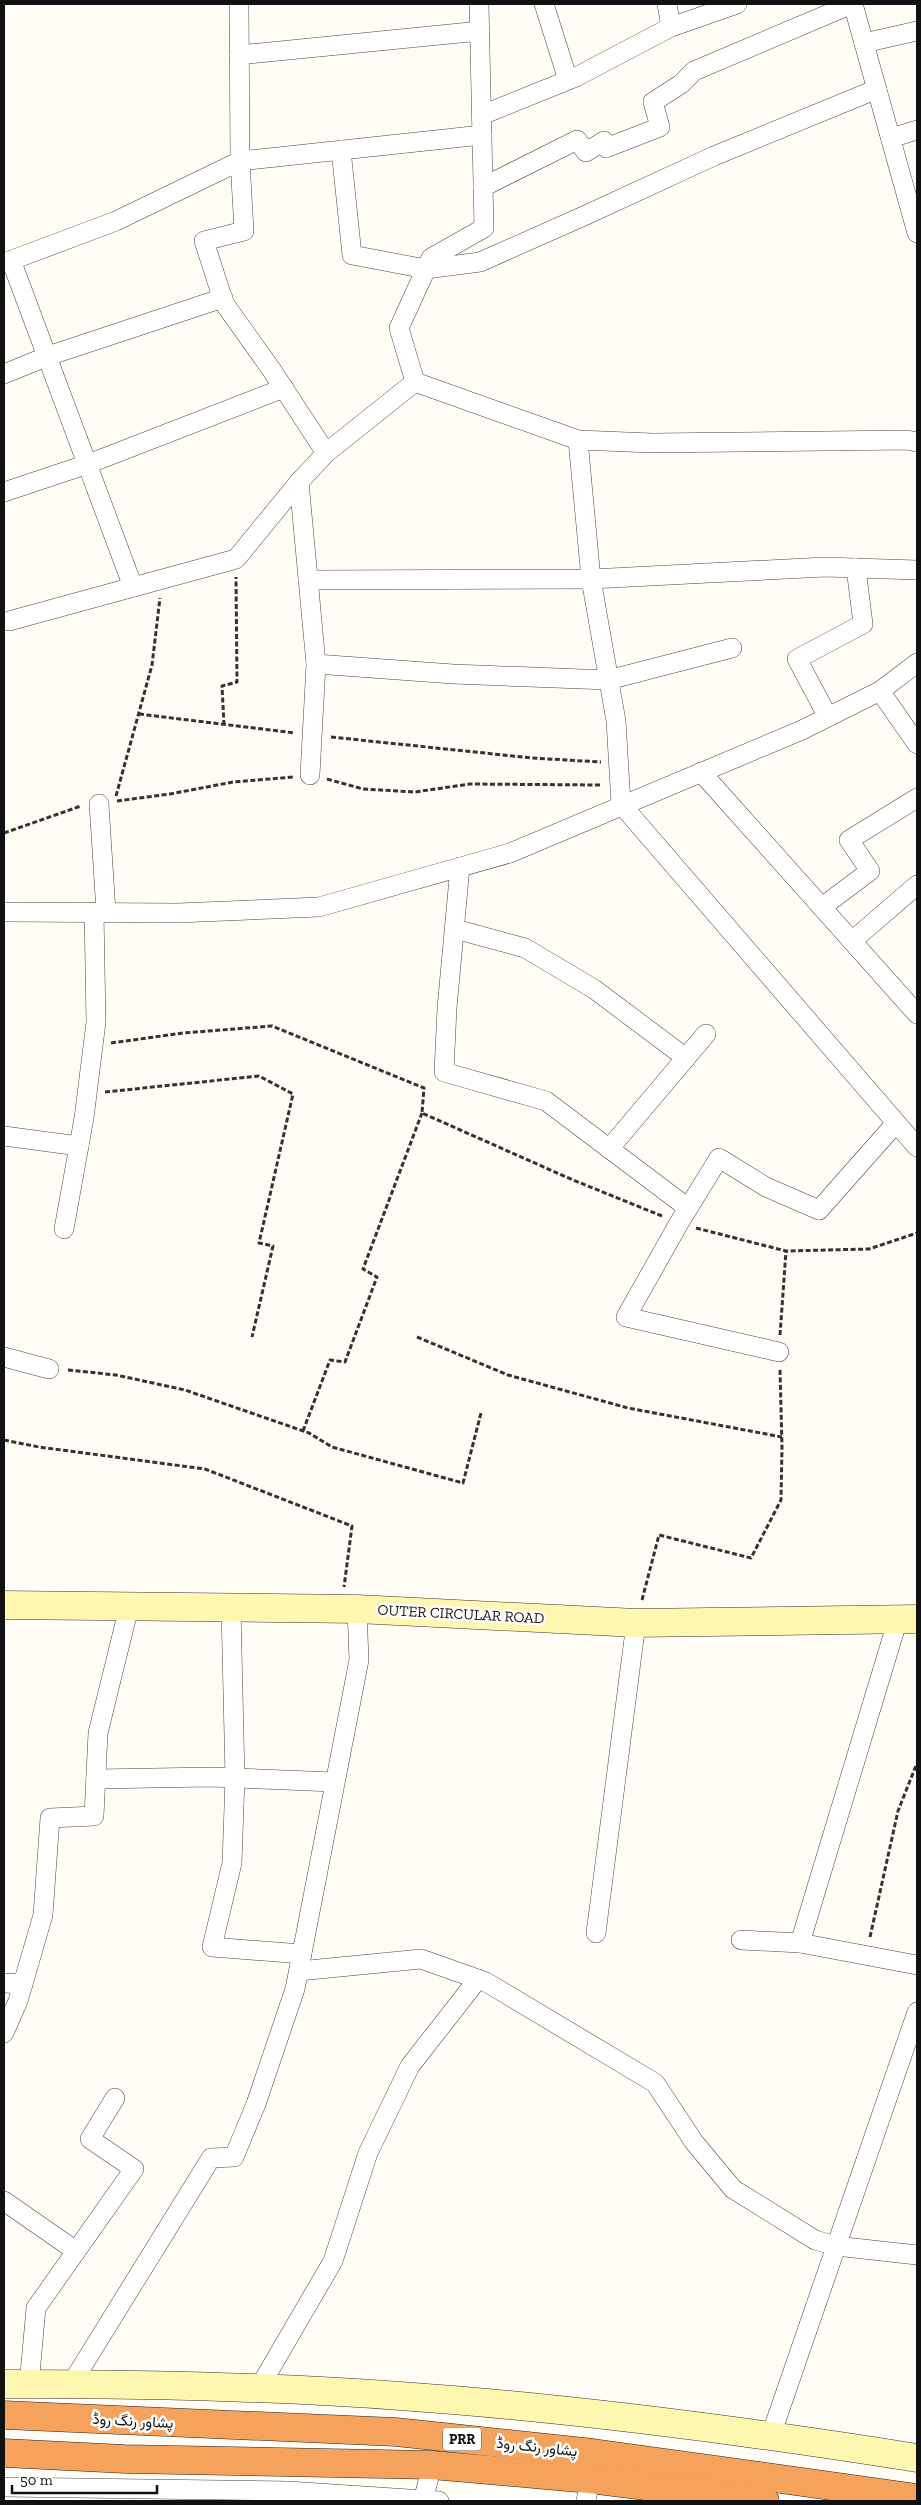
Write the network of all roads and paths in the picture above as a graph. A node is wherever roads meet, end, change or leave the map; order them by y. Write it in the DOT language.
graph roads {
  1 [pos="238,4"];
  2 [pos="479,4"];
  3 [pos="544,4"];
  4 [pos="667,4"];
  5 [pos="737,4"];
  6 [pos="852,4"];
  7 [pos="671,27"];
  8 [pos="480,31"];
  9 [pos="917,31"];
  10 [pos="864,43"];
  11 [pos="239,54"];
  12 [pos="568,80"];
  13 [pos="877,89"];
  14 [pos="482,114"];
  15 [pos="917,130"];
  16 [pos="482,135"];
  17 [pos="890,138"];
  18 [pos="341,150"];
  19 [pos="240,161"];
  20 [pos="483,187"];
  21 [pos="917,233"];
  22 [pos="8,261"];
  23 [pos="426,269"];
  24 [pos="222,298"];
  25 [pos="48,356"];
  26 [pos="4,374"];
  27 [pos="415,382"];
  28 [pos="284,388"];
  29 [pos="578,440"];
  30 [pos="917,442"];
  31 [pos="326,453"];
  32 [pos="88,464"];
  33 [pos="299,482"];
  34 [pos="4,492"];
  35 [pos="236,559"];
  36 [pos="856,568"];
  37 [pos="917,570"];
  38 [pos="591,579"];
  39 [pos="161,580"];
  40 [pos="308,580"];
  41 [pos="133,587"];
  42 [pos="6,619"];
  43 [pos="732,648"];
  44 [pos="917,663"];
  45 [pos="316,664"];
  46 [pos="608,680"];
  47 [pos="880,691"];
  48 [pos="139,714"];
  49 [pos="828,717"];
  50 [pos="224,725"];
  51 [pos="312,735"];
  52 [pos="917,744"];
  53 [pos="618,763"];
  54 [pos="701,772"];
  55 [pos="310,775"];
  56 [pos="917,798"];
  57 [pos="107,803"];
  58 [pos="621,804"];
  59 [pos="460,867"];
  60 [pos="917,885"];
  61 [pos="822,907"];
  62 [pos="4,912"];
  63 [pos="100,912"];
  64 [pos="454,929"];
  65 [pos="852,942"];
  66 [pos="917,1014"];
  67 [pos="706,1034"];
  68 [pos="93,1046"];
  69 [pos="686,1058"];
  70 [pos="87,1094"];
  71 [pos="422,1112"];
  72 [pos="910,1133"];
  73 [pos="4,1136"];
  74 [pos="79,1146"];
  75 [pos="609,1149"];
  76 [pos="683,1215"];
  77 [pos="64,1229"];
  78 [pos="917,1232"];
  79 [pos="786,1251"];
  80 [pos="252,1337"];
  81 [pos="417,1337"];
  82 [pos="779,1352"];
  83 [pos="4,1357"];
  84 [pos="50,1369"];
  85 [pos="481,1413"];
  86 [pos="303,1432"];
  87 [pos="782,1437"];
  88 [pos="4,1440"];
  89 [pos="4,1605"];
  90 [pos="130,1607"];
  91 [pos="231,1608"];
  92 [pos="349,1609"];
  93 [pos="908,1619"];
  94 [pos="636,1623"];
  95 [pos="917,1763"];
  96 [pos="235,1778"];
  97 [pos="96,1779"];
  98 [pos="334,1782"];
  99 [pos="596,1933"];
  100 [pos="741,1940"];
  101 [pos="800,1943"];
  102 [pos="866,1955"];
  103 [pos="300,1962"];
  104 [pos="917,1965"];
  105 [pos="478,1979"];
  106 [pos="4,1983"];
  107 [pos="22,1984"];
  108 [pos="917,2012"];
  109 [pos="4,2033"];
  110 [pos="115,2098"];
  111 [pos="4,2201"];
  112 [pos="836,2246"];
  113 [pos="76,2251"];
  114 [pos="917,2254"];
  115 [pos="16,2385"];
  116 [pos="70,2386"];
  117 [pos="259,2388"];
  118 [pos="4,2415"];
  119 [pos="771,2435"];
  120 [pos="4,2453"];
  121 [pos="917,2458"];
  122 [pos="432,2465"];
  123 [pos="4,2487"];
  124 [pos="588,2490"];
  125 [pos="710,2497"];
  126 [pos="917,2498"];
  127 [pos="428,2501"];
  128 [pos="766,2501"];
  1 -- 11 [label="street"];
  2 -- 8 [label="street"];
  3 -- 12 [label="street"];
  4 -- 7 [label="street"];
  5 -- 7 [label="street"];
  6 -- 10 [label="street"];
  6 -- 20 [label="street"];
  7 -- 12 [label="street"];
  8 -- 11 [label="street"];
  8 -- 14 [label="street"];
  9 -- 10 [label="street"];
  10 -- 13 [label="street"];
  11 -- 19 [label="street"];
  12 -- 14 [label="street"];
  13 -- 17 [label="street"];
  13 -- 23 [label="street"];
  14 -- 16 [label="street"];
  15 -- 17 [label="street"];
  16 -- 18 [label="street"];
  16 -- 20 [label="street"];
  17 -- 21 [label="street"];
  18 -- 19 [label="street"];
  18 -- 23 [label="street"];
  19 -- 22 [label="street"];
  19 -- 24 [label="street"];
  20 -- 23 [label="street"];
  22 -- 25 [label="street"];
  23 -- 27 [label="street"];
  24 -- 25 [label="street"];
  24 -- 28 [label="street"];
  25 -- 26 [label="street"];
  25 -- 32 [label="street"];
  27 -- 29 [label="street"];
  27 -- 31 [label="street"];
  28 -- 31 [label="street"];
  28 -- 32 [label="street"];
  29 -- 30 [label="street"];
  29 -- 38 [label="street"];
  31 -- 33 [label="street"];
  32 -- 34 [label="street"];
  32 -- 41 [label="street"];
  33 -- 35 [label="street"];
  33 -- 40 [label="street"];
  35 -- 39 [label="street"];
  35 -- 50 [label="path"];
  36 -- 37 [label="street"];
  36 -- 38 [label="street"];
  36 -- 49 [label="street"];
  38 -- 40 [label="street"];
  38 -- 46 [label="street"];
  39 -- 41 [label="street"];
  39 -- 48 [label="path"];
  40 -- 45 [label="street"];
  41 -- 42 [label="street"];
  43 -- 46 [label="street"];
  44 -- 47 [label="street"];
  45 -- 46 [label="street"];
  45 -- 51 [label="street"];
  46 -- 53 [label="street"];
  47 -- 49 [label="street"];
  47 -- 52 [label="street"];
  48 -- 50 [label="path"];
  48 -- 57 [label="path"];
  49 -- 54 [label="street"];
  50 -- 51 [label="path"];
  51 -- 53 [label="path"];
  51 -- 55 [label="street"];
  53 -- 58 [label="street"];
  54 -- 58 [label="street"];
  54 -- 61 [label="street"];
  56 -- 61 [label="street"];
  57 -- 63 [label="street"];
  58 -- 59 [label="street"];
  58 -- 72 [label="street"];
  59 -- 63 [label="street"];
  59 -- 64 [label="street"];
  60 -- 65 [label="street"];
  61 -- 65 [label="street"];
  62 -- 63 [label="street"];
  63 -- 68 [label="street"];
  64 -- 69 [label="street"];
  64 -- 75 [label="street"];
  65 -- 66 [label="street"];
  67 -- 69 [label="street"];
  68 -- 70 [label="street"];
  68 -- 71 [label="path"];
  69 -- 75 [label="street"];
  70 -- 74 [label="street"];
  70 -- 80 [label="path"];
  71 -- 76 [label="path"];
  71 -- 86 [label="path"];
  72 -- 76 [label="street"];
  73 -- 74 [label="street"];
  74 -- 77 [label="street"];
  75 -- 76 [label="street"];
  76 -- 79 [label="path"];
  76 -- 82 [label="street"];
  78 -- 79 [label="path"];
  79 -- 82 [label="path"];
  81 -- 87 [label="path"];
  82 -- 87 [label="path"];
  83 -- 84 [label="street"];
  84 -- 86 [label="path"];
  85 -- 86 [label="path"];
  87 -- 94 [label="path"];
  88 -- 92 [label="path"];
  89 -- 90 [label="street, OUTER CIRCULAR ROAD"];
  90 -- 91 [label="street, OUTER CIRCULAR ROAD"];
  90 -- 97 [label="street"];
  91 -- 92 [label="street, OUTER CIRCULAR ROAD"];
  91 -- 96 [label="street"];
  92 -- 94 [label="street, OUTER CIRCULAR ROAD"];
  92 -- 98 [label="street"];
  93 -- 94 [label="street, OUTER CIRCULAR ROAD"];
  93 -- 101 [label="street"];
  94 -- 99 [label="street"];
  95 -- 102 [label="path"];
  96 -- 97 [label="street"];
  96 -- 98 [label="street"];
  96 -- 103 [label="street"];
  97 -- 107 [label="street"];
  98 -- 103 [label="street"];
  100 -- 101 [label="street"];
  101 -- 102 [label="street"];
  102 -- 104 [label="street"];
  103 -- 105 [label="street"];
  103 -- 116 [label="street"];
  105 -- 112 [label="street"];
  105 -- 117 [label="street"];
  106 -- 107 [label="street"];
  107 -- 109 [label="street"];
  108 -- 112 [label="street"];
  110 -- 113 [label="street"];
  111 -- 113 [label="street"];
  112 -- 114 [label="street"];
  112 -- 119 [label="street"];
  113 -- 115 [label="street"];
  115 -- 116 [label="street"];
  116 -- 117 [label="street"];
  117 -- 119 [label="street"];
  118 -- 126 [label="highway, پشاور رنگ روڈ / PRR"];
  119 -- 121 [label="street"];
  120 -- 122 [label="highway, پشاور رنگ روڈ / PRR"];
  122 -- 124 [label="highway, پشاور رنگ روڈ / PRR"];
  122 -- 127 [label="street"];
  123 -- 127 [label="street"];
  124 -- 125 [label="highway, پشاور رنگ روڈ / PRR"];
  125 -- 128 [label="highway, پشاور رنگ روڈ / PRR"];
}
